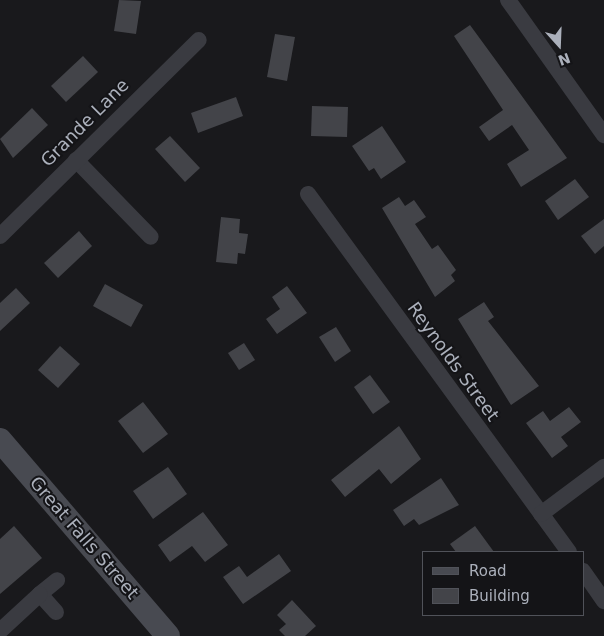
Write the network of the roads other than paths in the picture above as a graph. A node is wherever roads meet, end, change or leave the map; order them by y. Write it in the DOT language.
graph roads {
  1 [pos="508,0"];
  2 [pos="199,40"];
  3 [pos="604,135"];
  4 [pos="76,160"];
  5 [pos="308,194"];
  6 [pos="0,236"];
  7 [pos="152,237"];
  8 [pos="0,440"];
  9 [pos="604,467"];
  10 [pos="541,514"];
  11 [pos="568,551"];
  12 [pos="584,572"];
  13 [pos="57,580"];
  14 [pos="40,594"];
  15 [pos="604,601"];
  16 [pos="56,612"];
  17 [pos="0,631"];
  18 [pos="161,633"];
  1 -- 3 [label="street"];
  2 -- 4 [label="street, Grande Lane"];
  4 -- 6 [label="street, Grande Lane"];
  4 -- 7 [label="street"];
  5 -- 10 [label="street, Reynolds Street"];
  8 -- 18 [label="main road, Great Falls Street"];
  9 -- 10 [label="street"];
  10 -- 11 [label="street, Reynolds Street"];
  12 -- 15 [label="street"];
  13 -- 14 [label="street"];
  14 -- 16 [label="street"];
  14 -- 17 [label="street"];
}
